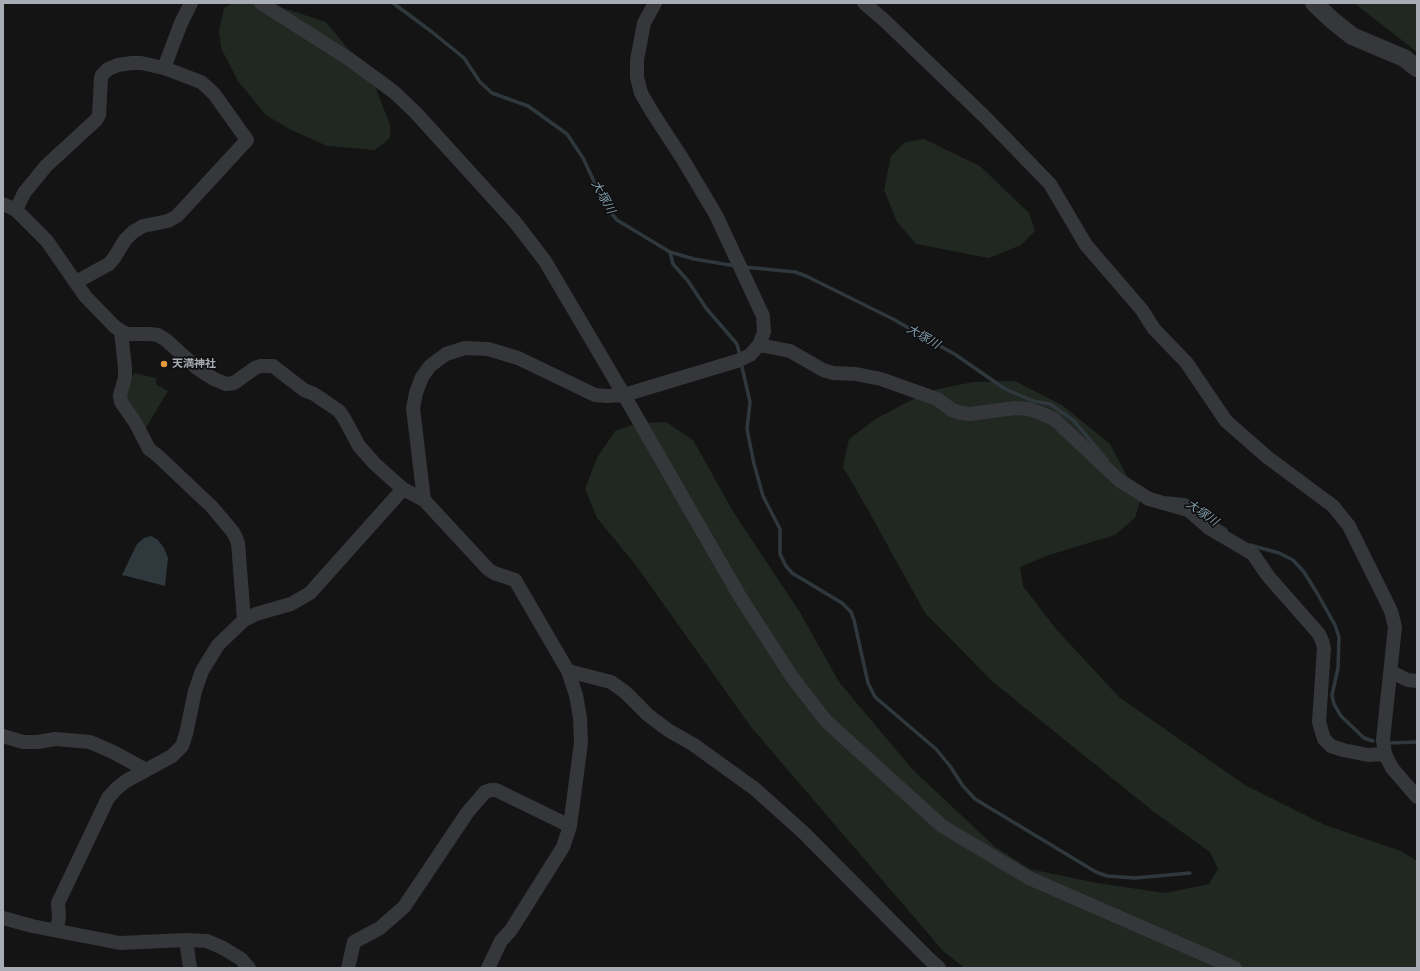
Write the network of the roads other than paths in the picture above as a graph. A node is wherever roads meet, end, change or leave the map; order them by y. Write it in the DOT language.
graph roads {
  1 [pos="191,3"];
  2 [pos="261,3"];
  3 [pos="655,3"];
  4 [pos="864,3"];
  5 [pos="1314,3"];
  6 [pos="164,68"];
  7 [pos="1417,68"];
  8 [pos="9,207"];
  9 [pos="76,282"];
  10 [pos="121,331"];
  11 [pos="759,345"];
  12 [pos="624,395"];
  13 [pos="403,489"];
  14 [pos="424,500"];
  15 [pos="244,620"];
  16 [pos="568,671"];
  17 [pos="1390,672"];
  18 [pos="1417,680"];
  19 [pos="3,736"];
  20 [pos="1385,754"];
  21 [pos="146,770"];
  22 [pos="1417,796"];
  23 [pos="570,826"];
  24 [pos="3,918"];
  25 [pos="57,930"];
  26 [pos="186,940"];
  27 [pos="190,968"];
  28 [pos="249,968"];
  29 [pos="348,968"];
  30 [pos="488,968"];
  31 [pos="939,968"];
  32 [pos="1235,968"];
  1 -- 6 [label="street"];
  2 -- 12 [label="street"];
  3 -- 11 [label="street"];
  4 -- 17 [label="street"];
  5 -- 7 [label="street"];
  6 -- 8 [label="street"];
  6 -- 9 [label="street"];
  8 -- 9 [label="street"];
  9 -- 10 [label="street"];
  10 -- 13 [label="street"];
  10 -- 15 [label="street"];
  11 -- 12 [label="street"];
  11 -- 20 [label="street"];
  12 -- 14 [label="street"];
  12 -- 32 [label="street"];
  13 -- 14 [label="street"];
  13 -- 15 [label="street"];
  14 -- 16 [label="street"];
  15 -- 21 [label="street"];
  16 -- 23 [label="street"];
  16 -- 31 [label="street"];
  17 -- 18 [label="street"];
  17 -- 20 [label="street"];
  19 -- 21 [label="street"];
  20 -- 22 [label="street"];
  21 -- 25 [label="street"];
  23 -- 29 [label="street"];
  23 -- 30 [label="street"];
  24 -- 25 [label="street"];
  25 -- 26 [label="street"];
  26 -- 27 [label="street"];
  26 -- 28 [label="street"];
}
